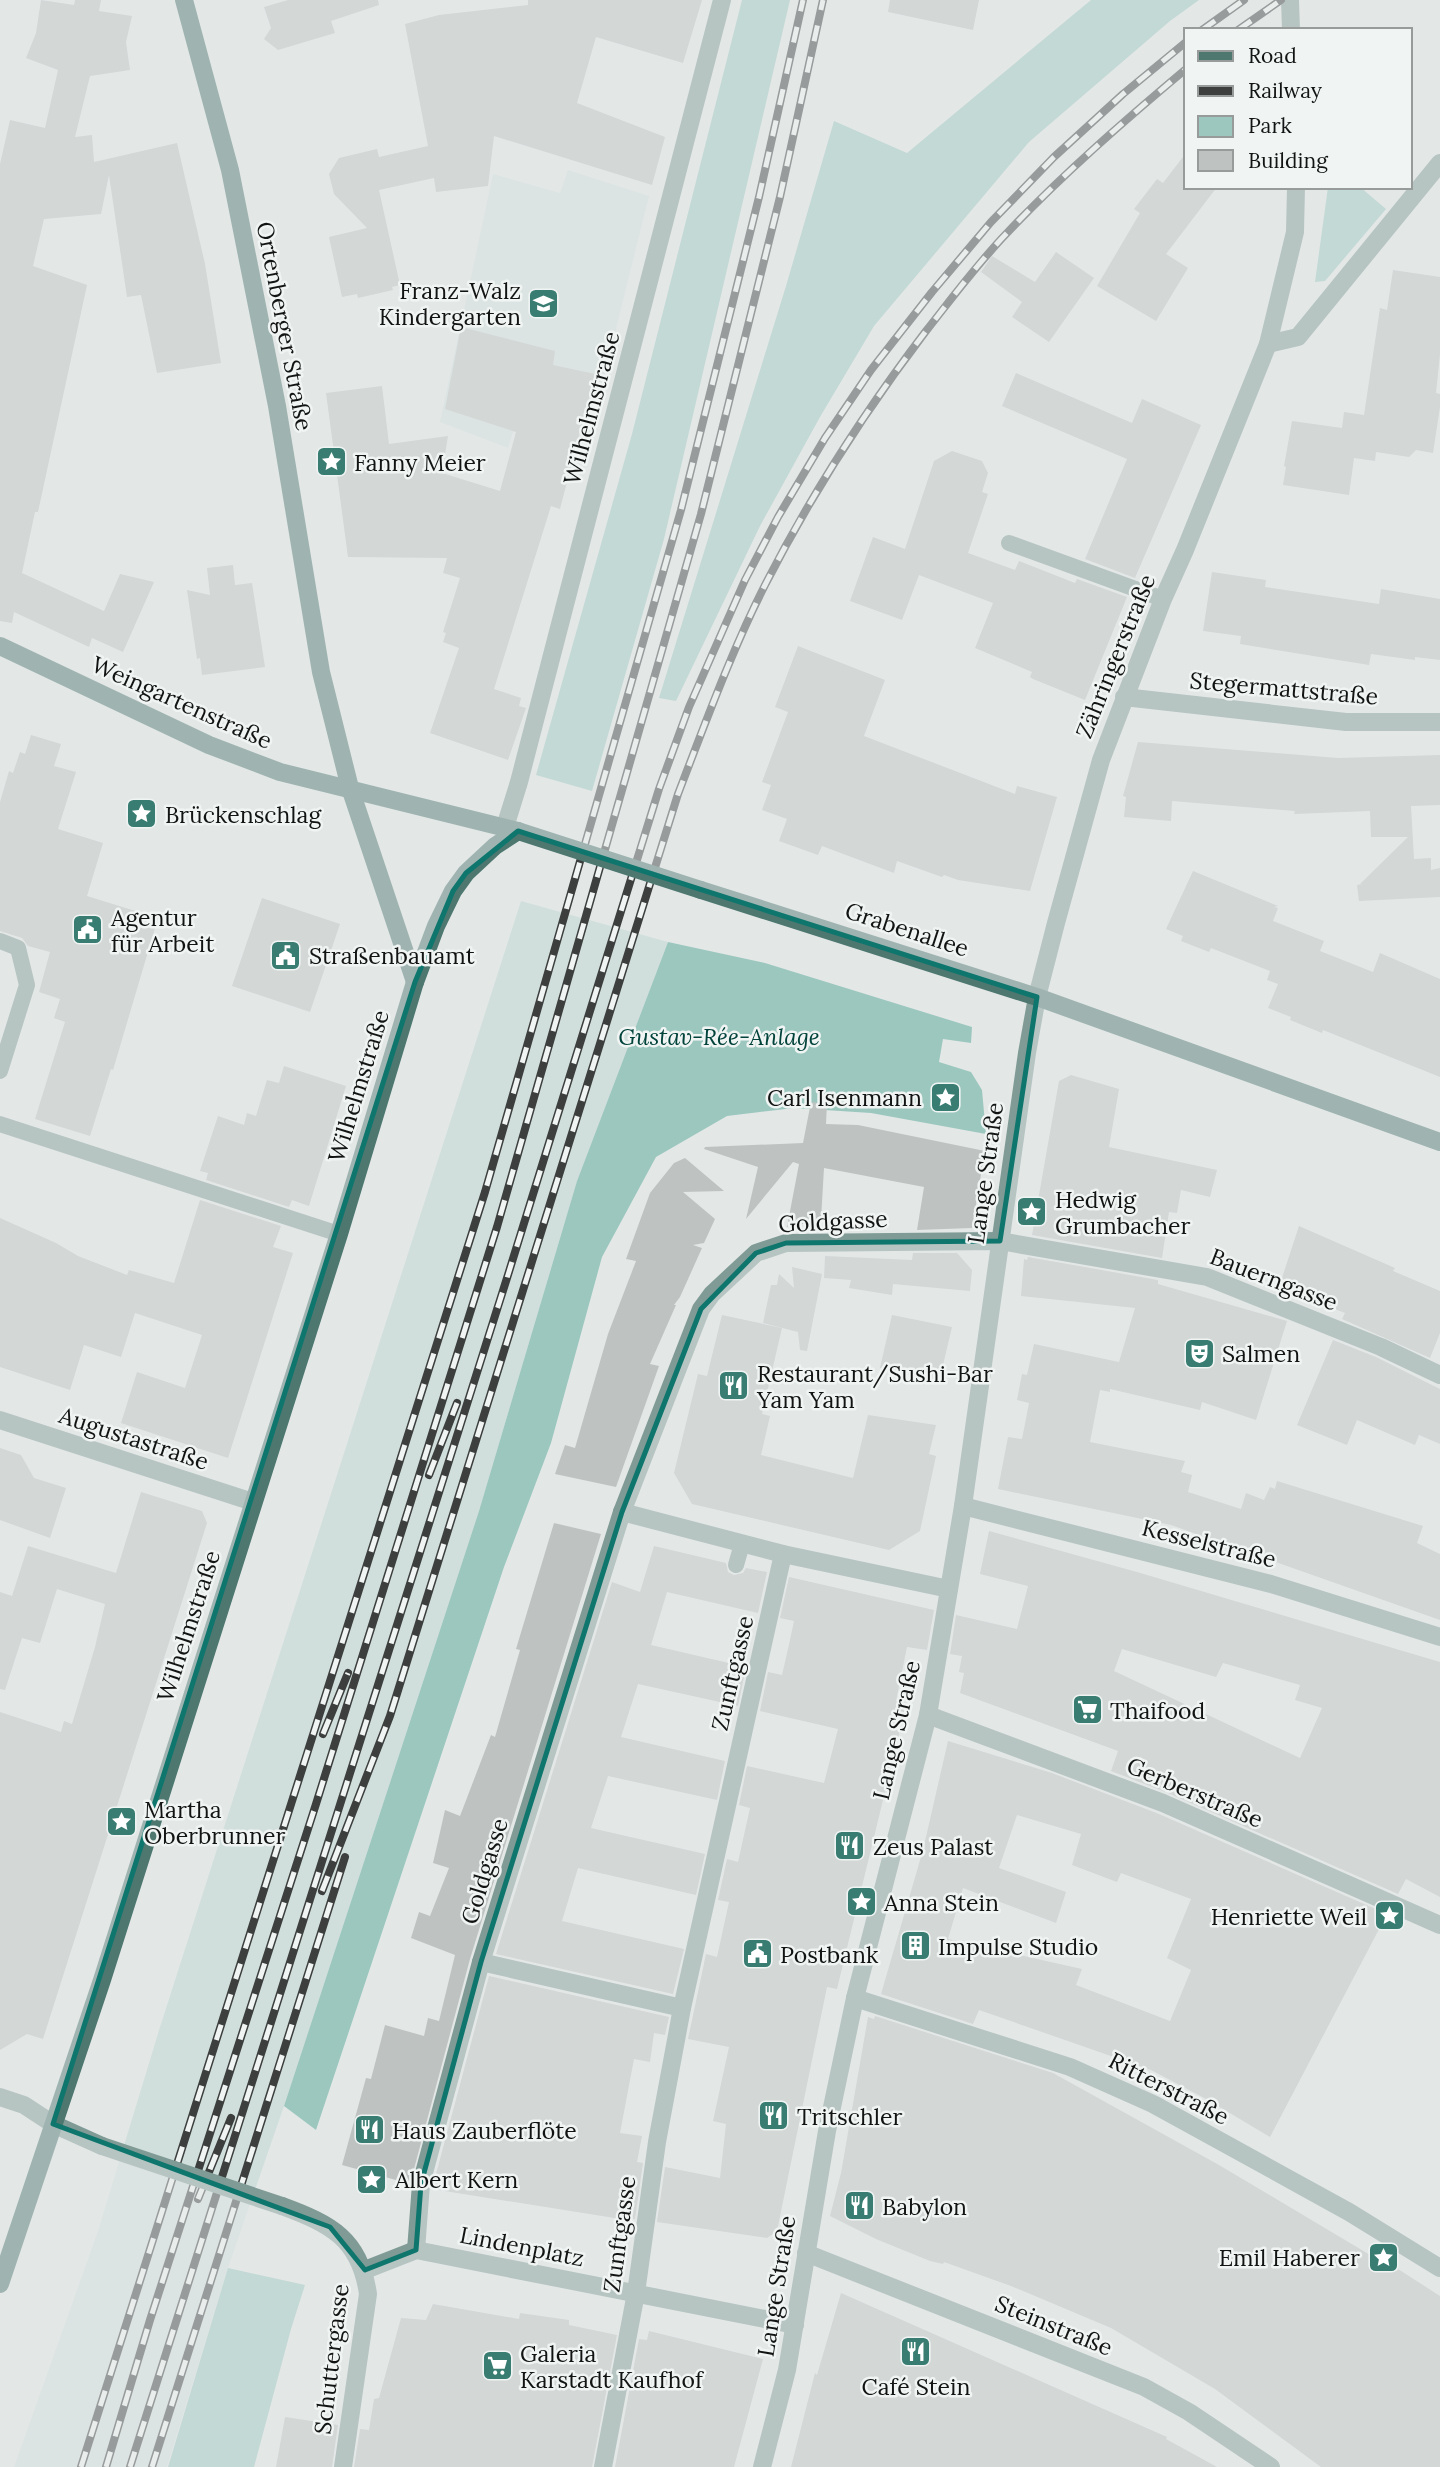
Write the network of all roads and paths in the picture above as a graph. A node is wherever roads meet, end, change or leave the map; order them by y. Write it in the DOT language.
graph roads {
  1 [pos="184,0"];
  2 [pos="722,0"];
  3 [pos="1290,0"];
  4 [pos="1292,28"];
  5 [pos="1440,163"];
  6 [pos="1296,189"];
  7 [pos="1268,344"];
  8 [pos="1009,543"];
  9 [pos="1163,599"];
  10 [pos="0,646"];
  11 [pos="1124,697"];
  12 [pos="1440,722"];
  13 [pos="350,788"];
  14 [pos="511,829"];
  15 [pos="0,941"];
  16 [pos="415,982"];
  17 [pos="1037,997"];
  18 [pos="0,1071"];
  19 [pos="0,1124"];
  20 [pos="1440,1142"];
  21 [pos="339,1234"];
  22 [pos="1000,1241"];
  23 [pos="1440,1375"];
  24 [pos="0,1420"];
  25 [pos="253,1502"];
  26 [pos="963,1506"];
  27 [pos="622,1512"];
  28 [pos="742,1544"];
  29 [pos="783,1554"];
  30 [pos="736,1565"];
  31 [pos="948,1589"];
  32 [pos="1440,1637"];
  33 [pos="928,1715"];
  34 [pos="1440,1925"];
  35 [pos="481,1962"];
  36 [pos="855,1998"];
  37 [pos="682,2008"];
  38 [pos="0,2097"];
  39 [pos="53,2124"];
  40 [pos="416,2250"];
  41 [pos="806,2253"];
  42 [pos="1440,2269"];
  43 [pos="365,2270"];
  44 [pos="0,2284"];
  45 [pos="636,2293"];
  46 [pos="795,2325"];
  47 [pos="343,2467"];
  48 [pos="603,2467"];
  49 [pos="762,2467"];
  50 [pos="1271,2467"];
  1 -- 13 [label="street, Ortenberger Straße"];
  2 -- 14 [label="street, Wilhelmstraße"];
  3 -- 4 [label="street"];
  5 -- 7 [label="street"];
  6 -- 7 [label="street, Zähringerstraße"];
  7 -- 9 [label="street, Zähringerstraße"];
  8 -- 9 [label="lane"];
  9 -- 11 [label="street, Zähringerstraße"];
  10 -- 13 [label="street, Weingartenstraße"];
  11 -- 12 [label="street, Stegermattstraße"];
  11 -- 17 [label="street, Zähringerstraße"];
  13 -- 14 [label="street, Grabenallee"];
  13 -- 16 [label="street"];
  14 -- 16 [label="street, Wilhelmstraße"];
  14 -- 17 [label="street, Grabenallee, bridge"];
  15 -- 18 [label="lane"];
  16 -- 21 [label="street, Wilhelmstraße"];
  17 -- 20 [label="street, Grabenallee"];
  17 -- 22 [label="street, Lange Straße"];
  19 -- 21 [label="lane"];
  21 -- 25 [label="street, Wilhelmstraße"];
  22 -- 23 [label="street, Bauerngasse"];
  22 -- 26 [label="street, Lange Straße"];
  22 -- 27 [label="street, Goldgasse"];
  24 -- 25 [label="street, Augustastraße"];
  25 -- 39 [label="street, Wilhelmstraße"];
  26 -- 31 [label="street, Lange Straße"];
  26 -- 32 [label="street, Kesselstraße"];
  27 -- 28 [label="street"];
  27 -- 35 [label="street, Goldgasse"];
  28 -- 29 [label="street"];
  28 -- 30 [label="lane"];
  29 -- 31 [label="street"];
  29 -- 37 [label="street, Zunftgasse"];
  31 -- 33 [label="street, Lange Straße"];
  33 -- 34 [label="street, Gerberstraße"];
  33 -- 36 [label="street, Lange Straße"];
  35 -- 37 [label="street"];
  35 -- 40 [label="street, Goldgasse"];
  36 -- 41 [label="street, Lange Straße"];
  36 -- 42 [label="street, Ritterstraße"];
  37 -- 45 [label="street, Zunftgasse"];
  38 -- 39 [label="street"];
  39 -- 43 [label="street, Schuttergasse, bridge"];
  39 -- 44 [label="street, Wilhelmstraße"];
  40 -- 43 [label="street"];
  40 -- 45 [label="street, Lindenplatz"];
  41 -- 46 [label="street, Lange Straße"];
  41 -- 50 [label="street, Steinstraße"];
  43 -- 47 [label="street, Schuttergasse"];
  45 -- 46 [label="street, Lindenplatz"];
  45 -- 48 [label="street, Zunftgasse"];
  46 -- 49 [label="street, Lange Straße"];
}
